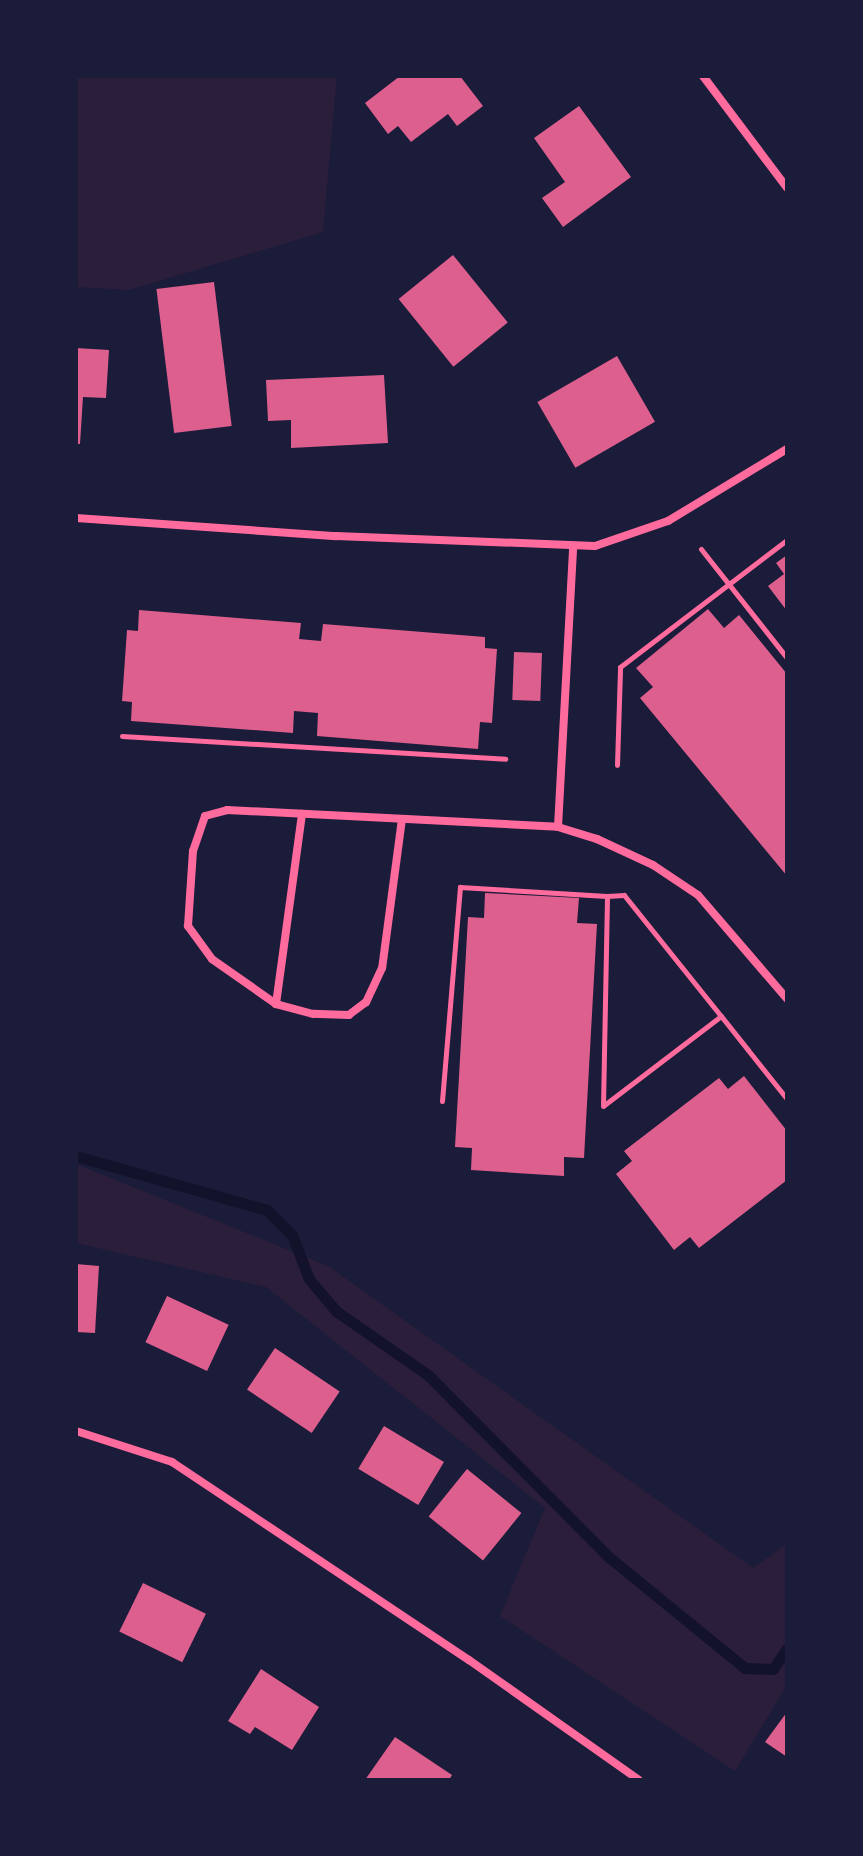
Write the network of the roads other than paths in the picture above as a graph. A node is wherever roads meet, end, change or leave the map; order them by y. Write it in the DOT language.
graph roads {
  1 [pos="703,76"];
  2 [pos="787,188"];
  3 [pos="787,449"];
  4 [pos="76,518"];
  5 [pos="573,547"];
  6 [pos="302,814"];
  7 [pos="402,819"];
  8 [pos="558,827"];
  9 [pos="786,997"];
  10 [pos="276,1004"];
  11 [pos="76,1431"];
  12 [pos="635,1779"];
  1 -- 2 [label="street"];
  3 -- 5 [label="street"];
  4 -- 5 [label="street"];
  5 -- 8 [label="street"];
  6 -- 7 [label="street"];
  6 -- 10 [label="street"];
  6 -- 10 [label="street"];
  7 -- 8 [label="street"];
  7 -- 10 [label="street"];
  8 -- 9 [label="street"];
  11 -- 12 [label="street"];
}
